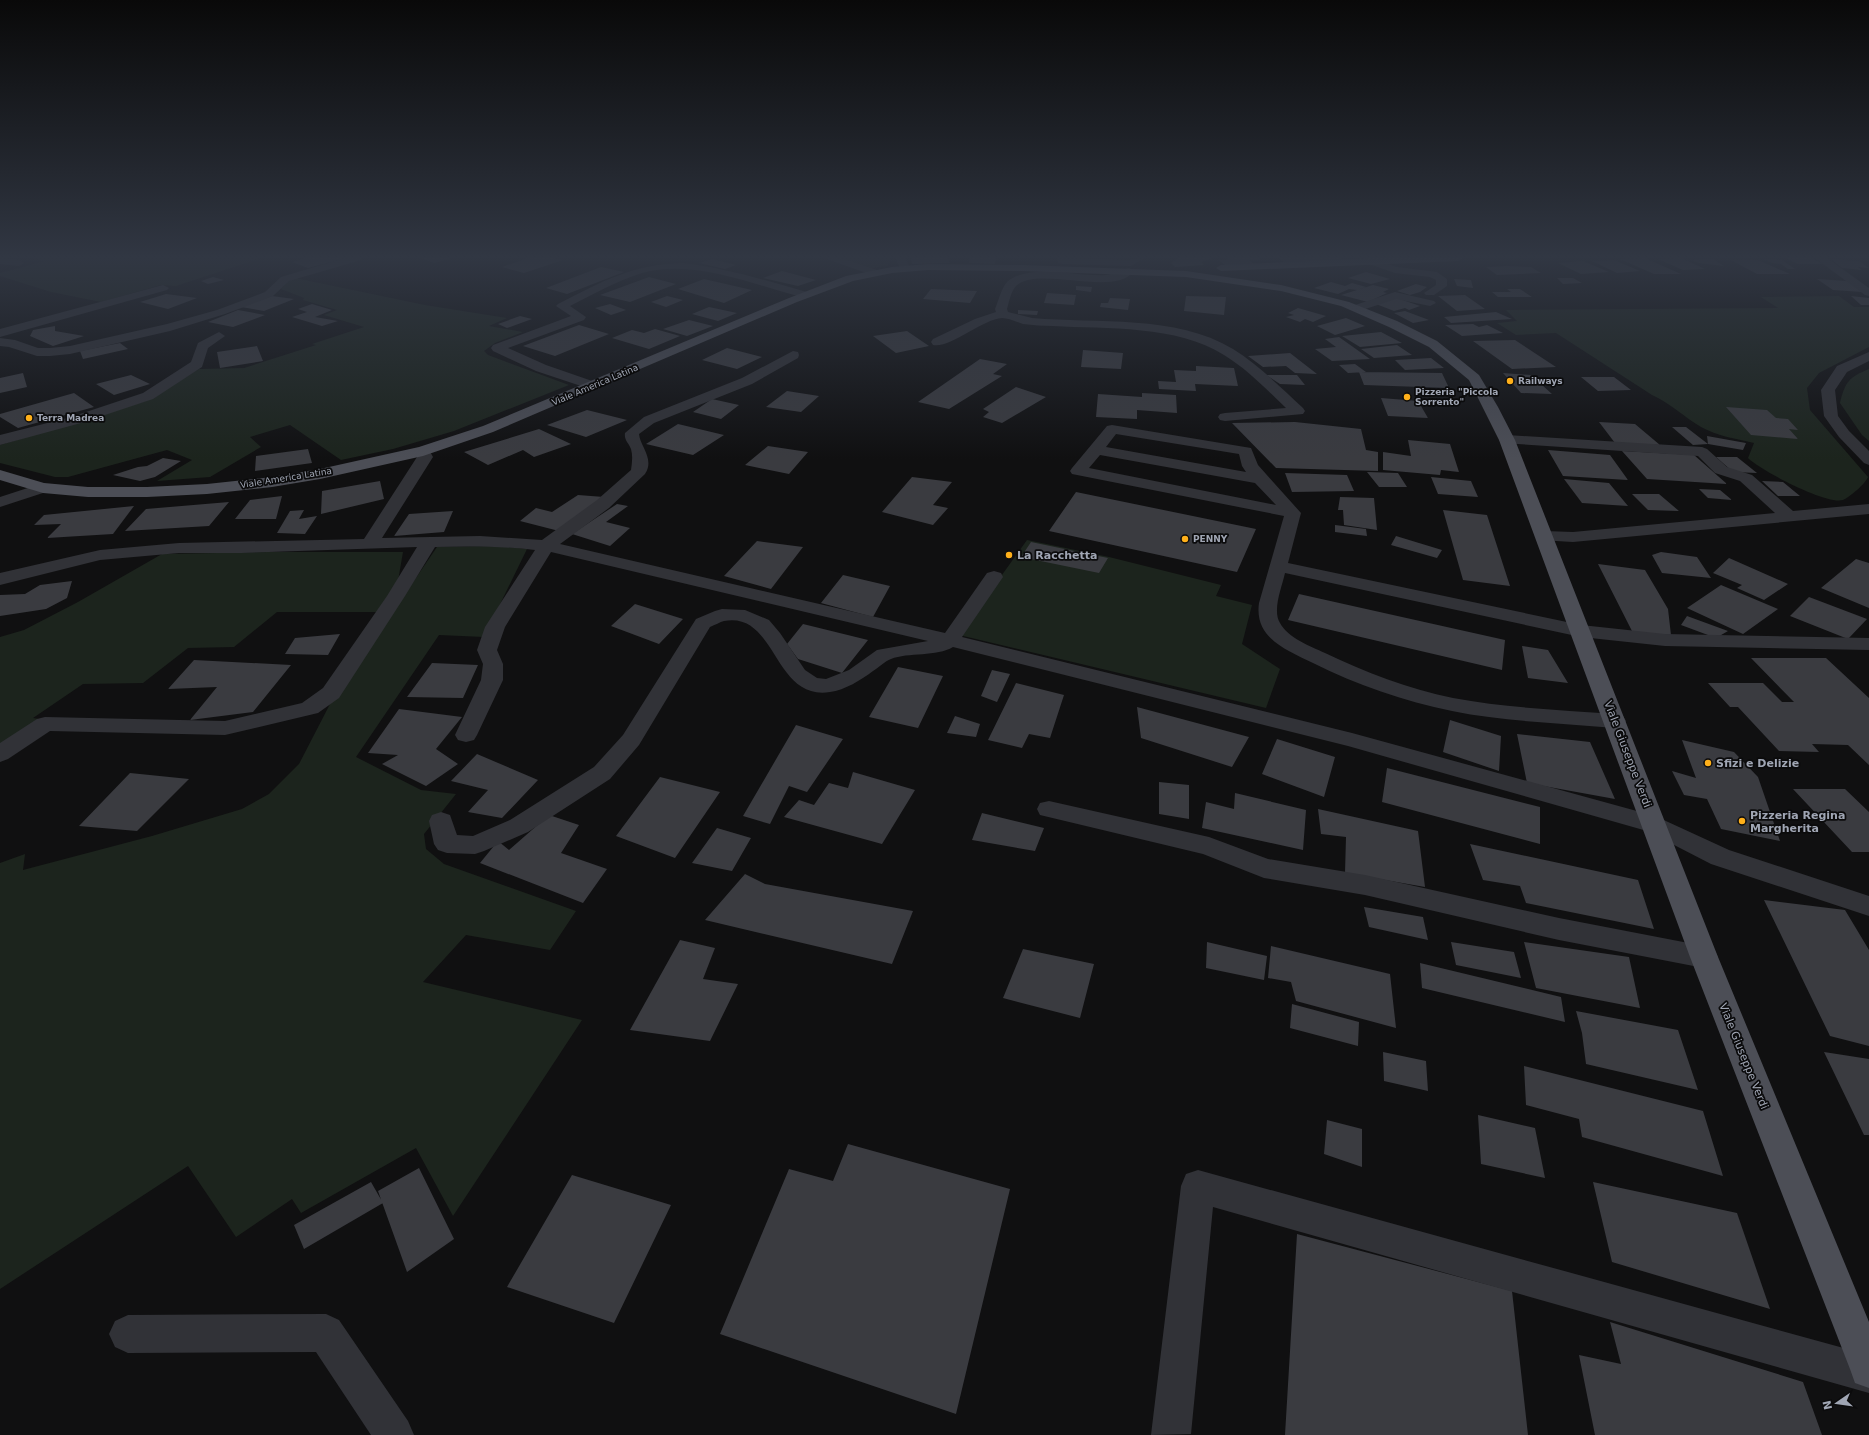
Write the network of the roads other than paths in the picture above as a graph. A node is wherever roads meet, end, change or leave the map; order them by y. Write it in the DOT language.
graph roads {
  1 [pos="29,325"];
  2 [pos="174,325"];
  3 [pos="559,325"];
  4 [pos="736,325"];
  5 [pos="973,325"];
  6 [pos="1084,325"];
  7 [pos="1395,325"];
  8 [pos="0,333"];
  9 [pos="219,336"];
  10 [pos="0,342"];
  11 [pos="937,342"];
  12 [pos="793,355"];
  13 [pos="1869,356"];
  14 [pos="593,386"];
  15 [pos="1226,417"];
  16 [pos="0,440"];
  17 [pos="1507,440"];
  18 [pos="423,450"];
  19 [pos="1096,450"];
  20 [pos="1869,460"];
  21 [pos="0,475"];
  22 [pos="1260,479"];
  23 [pos="43,488"];
  24 [pos="1869,500"];
  25 [pos="0,502"];
  26 [pos="1861,509"];
  27 [pos="1293,513"];
  28 [pos="1790,516"];
  29 [pos="1545,536"];
  30 [pos="429,542"];
  31 [pos="370,544"];
  32 [pos="546,546"];
  33 [pos="1278,566"];
  34 [pos="994,577"];
  35 [pos="0,580"];
  36 [pos="1581,632"];
  37 [pos="954,641"];
  38 [pos="1860,644"];
  39 [pos="1869,659"];
  40 [pos="1615,721"];
  41 [pos="466,735"];
  42 [pos="0,754"];
  43 [pos="1049,809"];
  44 [pos="441,821"];
  45 [pos="1655,825"];
  46 [pos="1869,906"];
  47 [pos="1704,957"];
  48 [pos="128,1334"];
  49 [pos="1869,1369"];
  50 [pos="1869,1374"];
  51 [pos="1171,1434"];
  52 [pos="394,1435"];
  1 -- 8 [label="street"];
  2 -- 10 [label="street"];
  3 -- 14 [label="street"];
  4 -- 14 [label="main road, Viale America Latina"];
  5 -- 11 [label="street"];
  6 -- 15 [label="street"];
  7 -- 17 [label="main road, Viale Giuseppe Verdi"];
  9 -- 16 [label="street"];
  12 -- 32 [label="street"];
  13 -- 20 [label="street"];
  14 -- 18 [label="main road, Viale America Latina"];
  17 -- 28 [label="street"];
  17 -- 29 [label="main road, Viale Giuseppe Verdi"];
  18 -- 23 [label="main road, Viale America Latina"];
  18 -- 31 [label="street"];
  19 -- 22 [label="street"];
  19 -- 22 [label="street"];
  19 -- 27 [label="street"];
  21 -- 23 [label="main road, Viale America Latina"];
  22 -- 27 [label="street"];
  23 -- 25 [label="street"];
  24 -- 26 [label="street"];
  26 -- 28 [label="street"];
  27 -- 33 [label="street"];
  28 -- 29 [label="street"];
  29 -- 36 [label="main road, Viale Giuseppe Verdi"];
  30 -- 31 [label="street"];
  30 -- 32 [label="street"];
  30 -- 42 [label="street"];
  31 -- 35 [label="street"];
  32 -- 37 [label="street"];
  32 -- 41 [label="street"];
  33 -- 36 [label="street"];
  33 -- 40 [label="street"];
  34 -- 37 [label="street"];
  36 -- 38 [label="street"];
  36 -- 40 [label="main road, Viale Giuseppe Verdi"];
  37 -- 44 [label="street"];
  37 -- 45 [label="street"];
  38 -- 39 [label="street"];
  40 -- 45 [label="main road, Viale Giuseppe Verdi"];
  43 -- 47 [label="street"];
  45 -- 46 [label="street"];
  45 -- 47 [label="main road, Viale Giuseppe Verdi"];
  47 -- 49 [label="main road, Viale Giuseppe Verdi"];
  48 -- 52 [label="street"];
  50 -- 51 [label="street"];
}
